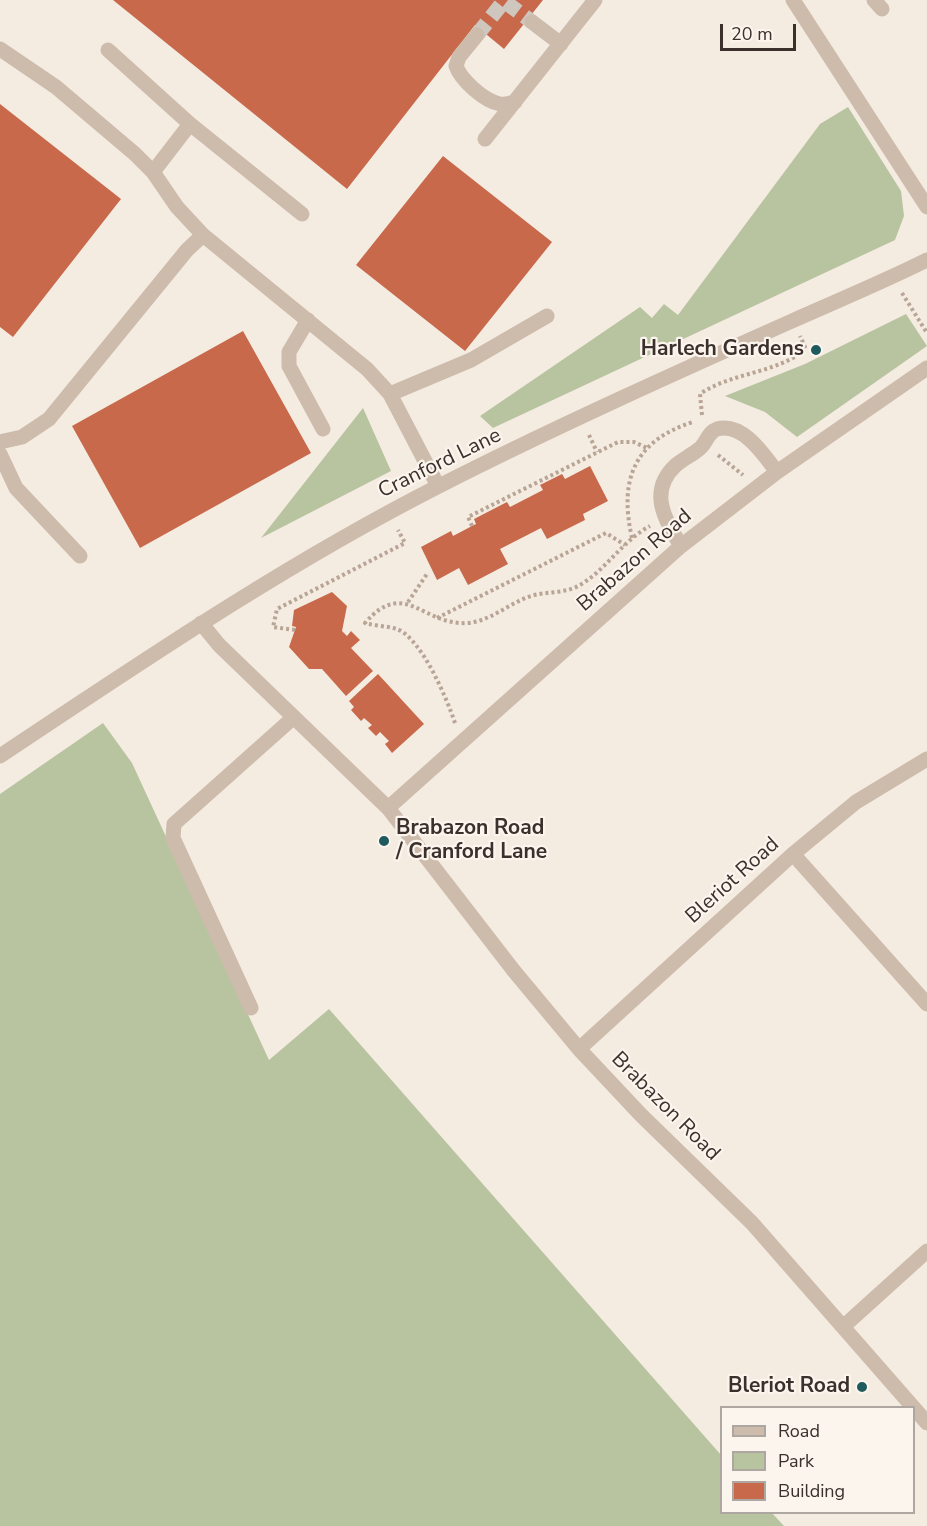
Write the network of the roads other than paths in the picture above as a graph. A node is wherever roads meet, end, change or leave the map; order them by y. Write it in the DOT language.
graph roads {
  1 [pos="595,0"];
  2 [pos="793,0"];
  3 [pos="532,22"];
  4 [pos="477,35"];
  5 [pos="561,44"];
  6 [pos="0,49"];
  7 [pos="108,50"];
  8 [pos="515,102"];
  9 [pos="190,124"];
  10 [pos="485,139"];
  11 [pos="153,172"];
  12 [pos="927,207"];
  13 [pos="302,214"];
  14 [pos="203,235"];
  15 [pos="927,260"];
  16 [pos="546,316"];
  17 [pos="308,320"];
  18 [pos="927,368"];
  19 [pos="390,394"];
  20 [pos="323,429"];
  21 [pos="0,442"];
  22 [pos="0,454"];
  23 [pos="777,472"];
  24 [pos="438,486"];
  25 [pos="681,546"];
  26 [pos="80,556"];
  27 [pos="201,623"];
  28 [pos="294,717"];
  29 [pos="0,756"];
  30 [pos="927,759"];
  31 [pos="388,808"];
  32 [pos="793,854"];
  33 [pos="927,1004"];
  34 [pos="251,1008"];
  35 [pos="579,1049"];
  36 [pos="927,1251"];
  37 [pos="844,1326"];
  38 [pos="912,1406"];
  39 [pos="915,1409"];
  40 [pos="927,1423"];
  1 -- 5 [label="street"];
  2 -- 12 [label="street"];
  3 -- 5 [label="street"];
  4 -- 8 [label="street"];
  5 -- 8 [label="street"];
  6 -- 11 [label="street"];
  7 -- 9 [label="street"];
  8 -- 10 [label="street"];
  9 -- 11 [label="street"];
  9 -- 13 [label="street"];
  11 -- 14 [label="street"];
  14 -- 17 [label="street"];
  14 -- 21 [label="street"];
  15 -- 24 [label="street, Cranford Lane"];
  16 -- 19 [label="street"];
  17 -- 19 [label="street"];
  17 -- 20 [label="street"];
  18 -- 23 [label="street, Brabazon Road"];
  19 -- 24 [label="street"];
  22 -- 26 [label="street"];
  23 -- 25 [label="street, Brabazon Road"];
  23 -- 25 [label="street"];
  24 -- 27 [label="street, Cranford Lane"];
  25 -- 31 [label="street, Brabazon Road"];
  27 -- 28 [label="street, Brabazon Road"];
  27 -- 29 [label="street, Cranford Lane"];
  28 -- 31 [label="street, Brabazon Road"];
  28 -- 34 [label="street"];
  30 -- 32 [label="street, Bleriot Road"];
  31 -- 35 [label="street, Brabazon Road"];
  32 -- 33 [label="street"];
  32 -- 35 [label="street, Bleriot Road"];
  35 -- 37 [label="street, Brabazon Road"];
  36 -- 37 [label="street"];
  37 -- 38 [label="street, Brabazon Road"];
  39 -- 40 [label="street, Brabazon Road"];
}
